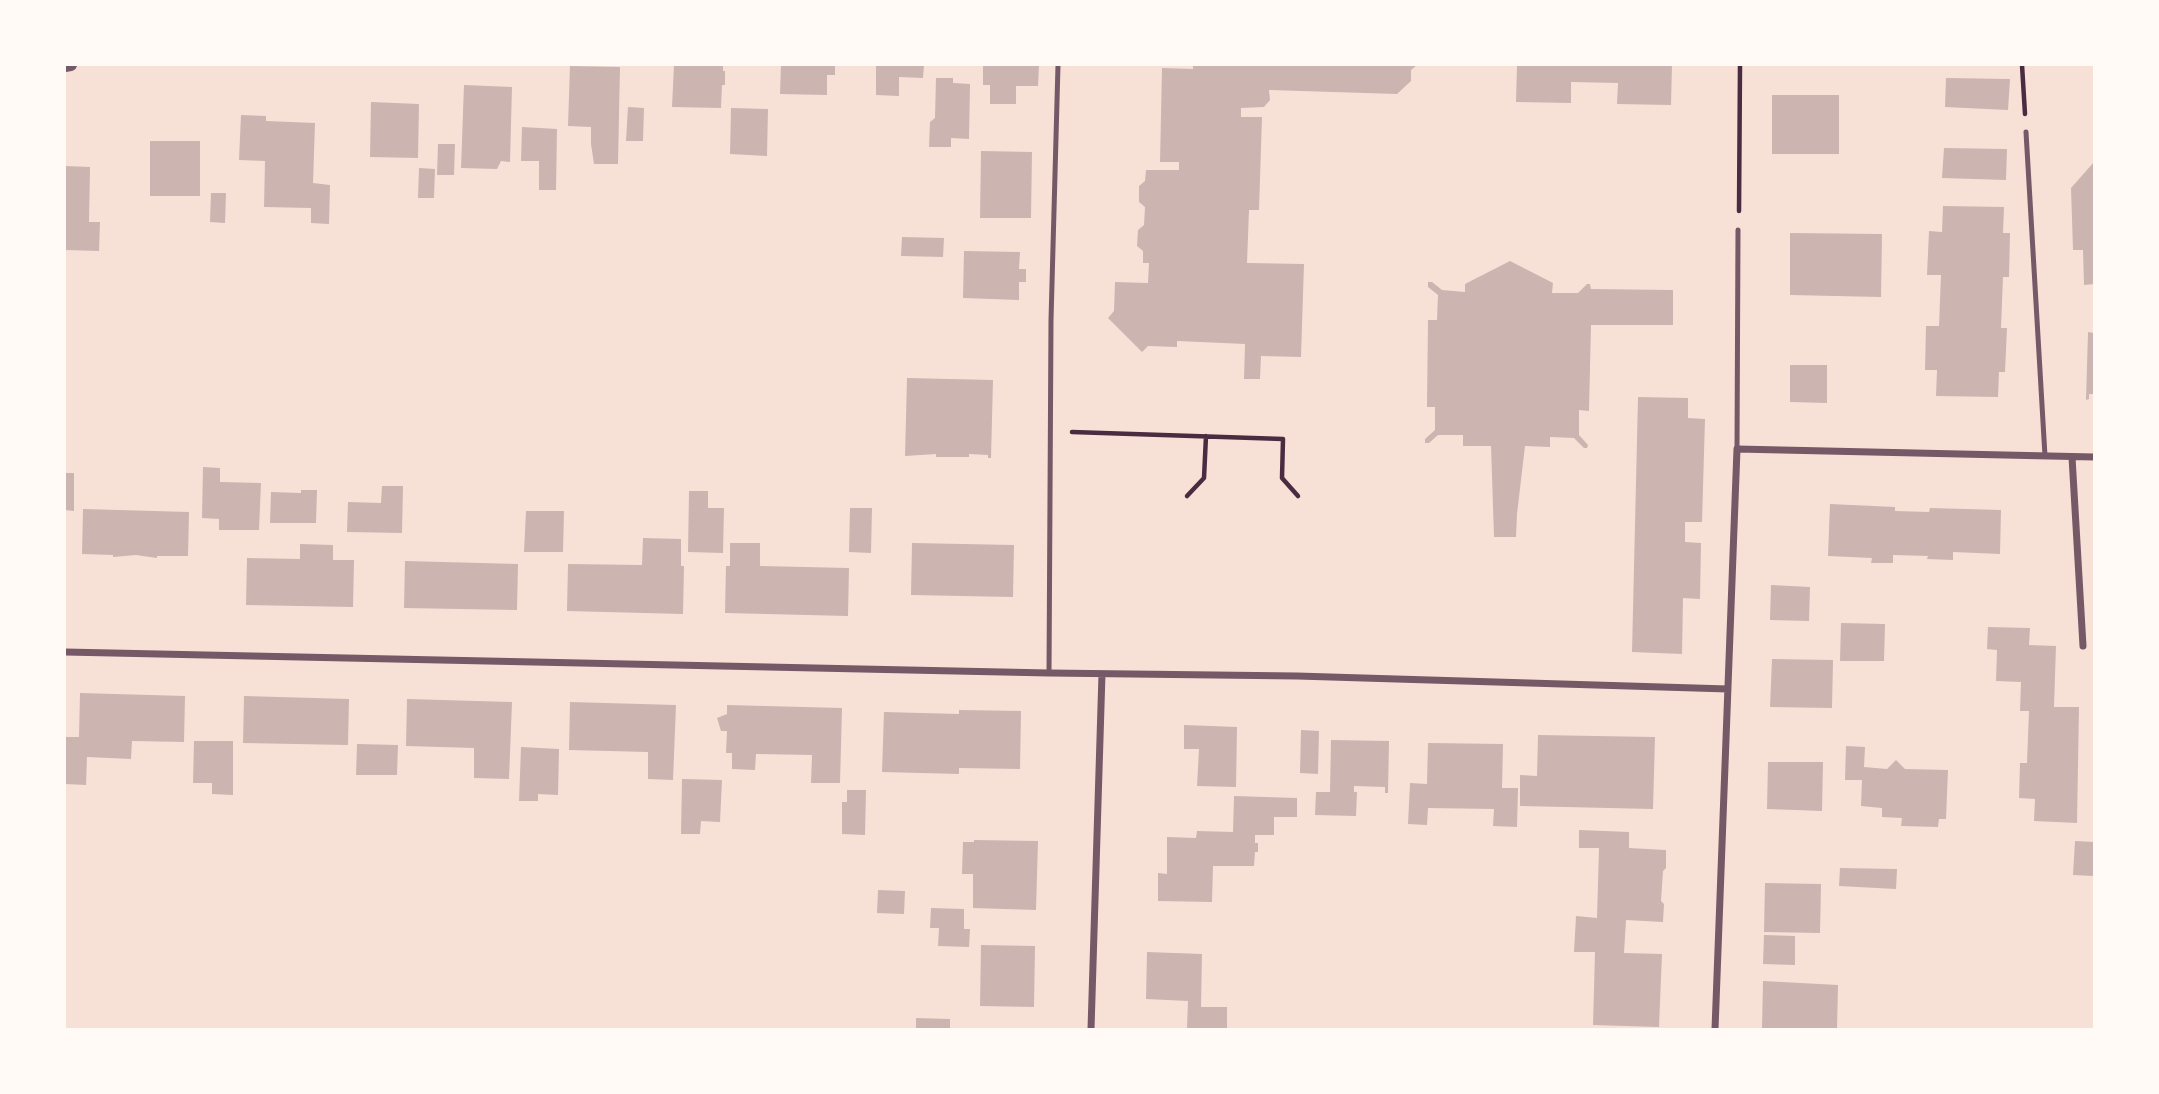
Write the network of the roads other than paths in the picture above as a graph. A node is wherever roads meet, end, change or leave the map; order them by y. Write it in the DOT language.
graph roads {
  1 [pos="71,65"];
  2 [pos="1058,65"];
  3 [pos="65,66"];
  4 [pos="2026,132"];
  5 [pos="1738,230"];
  6 [pos="1737,449"];
  7 [pos="2045,456"];
  8 [pos="2072,457"];
  9 [pos="2094,457"];
  10 [pos="2083,646"];
  11 [pos="65,652"];
  12 [pos="1049,673"];
  13 [pos="1102,674"];
  14 [pos="1728,690"];
  15 [pos="1091,1029"];
  16 [pos="1715,1029"];
  1 -- 3 [label="street"];
  2 -- 12 [label="lane"];
  4 -- 7 [label="lane"];
  5 -- 6 [label="lane"];
  6 -- 7 [label="street"];
  6 -- 14 [label="street"];
  7 -- 8 [label="street"];
  8 -- 9 [label="street"];
  8 -- 10 [label="street"];
  11 -- 12 [label="street"];
  12 -- 13 [label="street"];
  13 -- 14 [label="street"];
  13 -- 15 [label="street"];
  14 -- 16 [label="street"];
}
